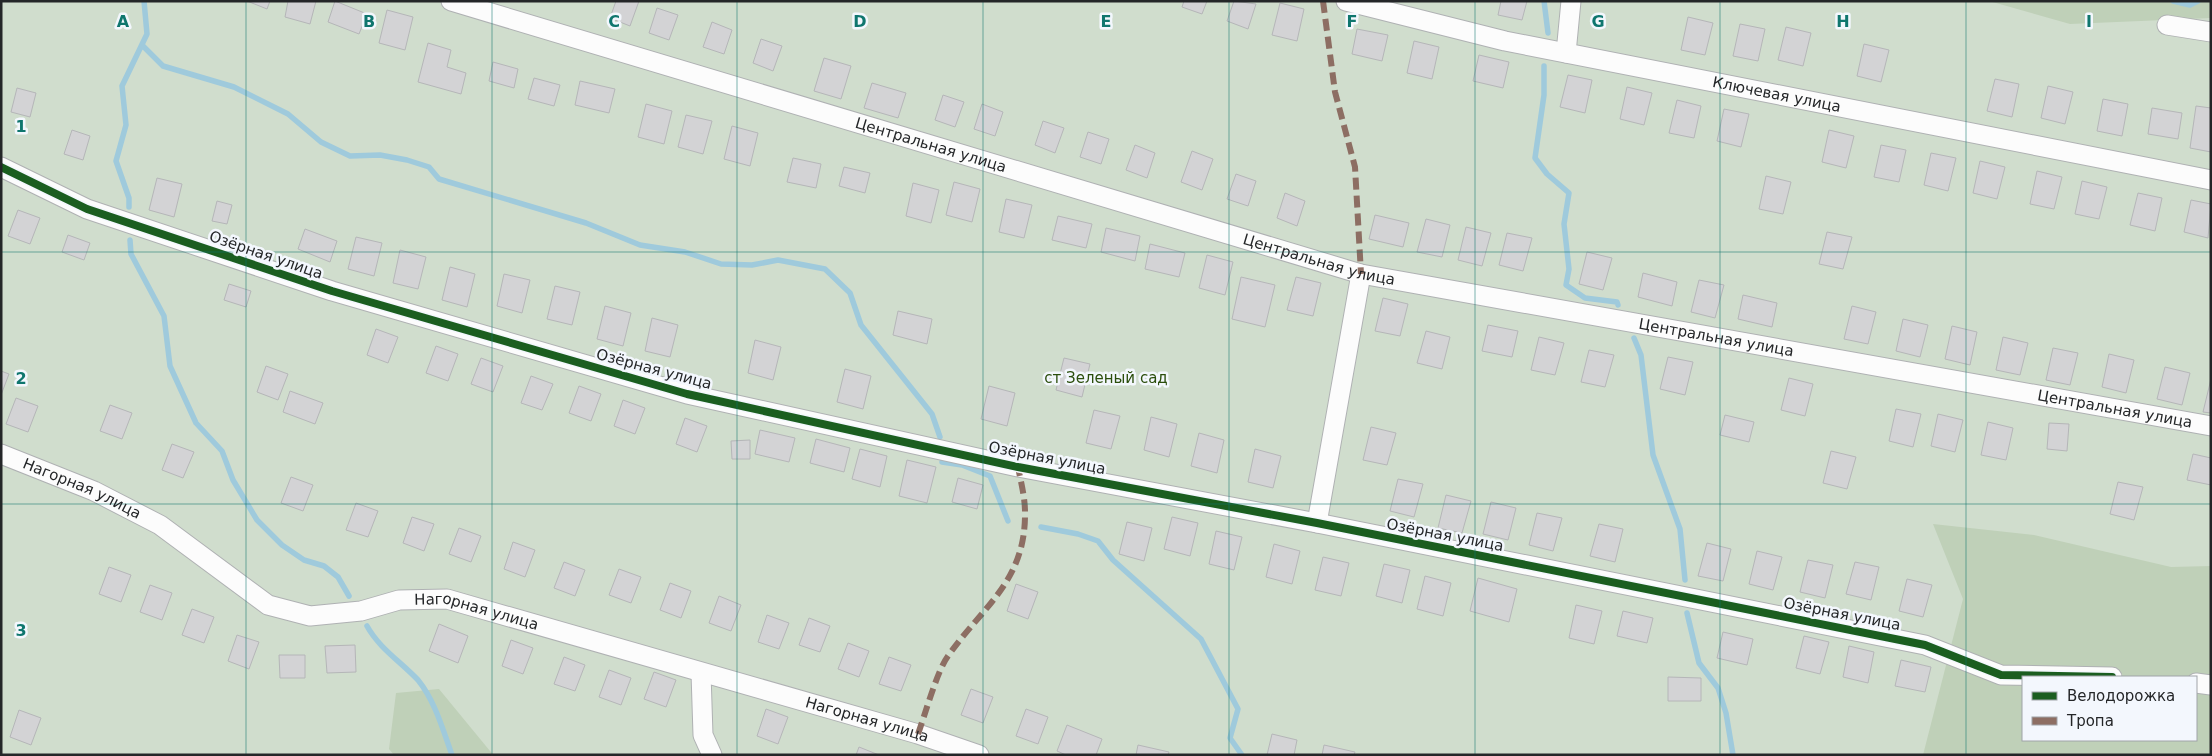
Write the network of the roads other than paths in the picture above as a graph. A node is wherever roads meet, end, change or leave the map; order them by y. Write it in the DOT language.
graph roads {
  1 [pos="451,1"];
  2 [pos="1346,1"];
  3 [pos="1571,1"];
  4 [pos="2167,25"];
  5 [pos="2211,32"];
  6 [pos="1566,53"];
  7 [pos="1,167"];
  8 [pos="2211,180"];
  9 [pos="1361,274"];
  10 [pos="2211,426"];
  11 [pos="1,454"];
  12 [pos="1318,523"];
  13 [pos="701,673"];
  14 [pos="2075,676"];
  15 [pos="2197,683"];
  16 [pos="2211,685"];
  17 [pos="712,755"];
  18 [pos="979,755"];
  1 -- 9 [label="street, Центральная улица"];
  2 -- 6 [label="street, Ключевая улица"];
  3 -- 6 [label="street"];
  4 -- 5 [label="street"];
  6 -- 8 [label="street, Ключевая улица"];
  7 -- 12 [label="street, Озёрная улица"];
  9 -- 10 [label="street, Центральная улица"];
  9 -- 12 [label="street"];
  11 -- 13 [label="street, Нагорная улица"];
  12 -- 14 [label="street, Озёрная улица"];
  13 -- 17 [label="street"];
  13 -- 18 [label="street, Нагорная улица"];
  15 -- 16 [label="street"];
}
